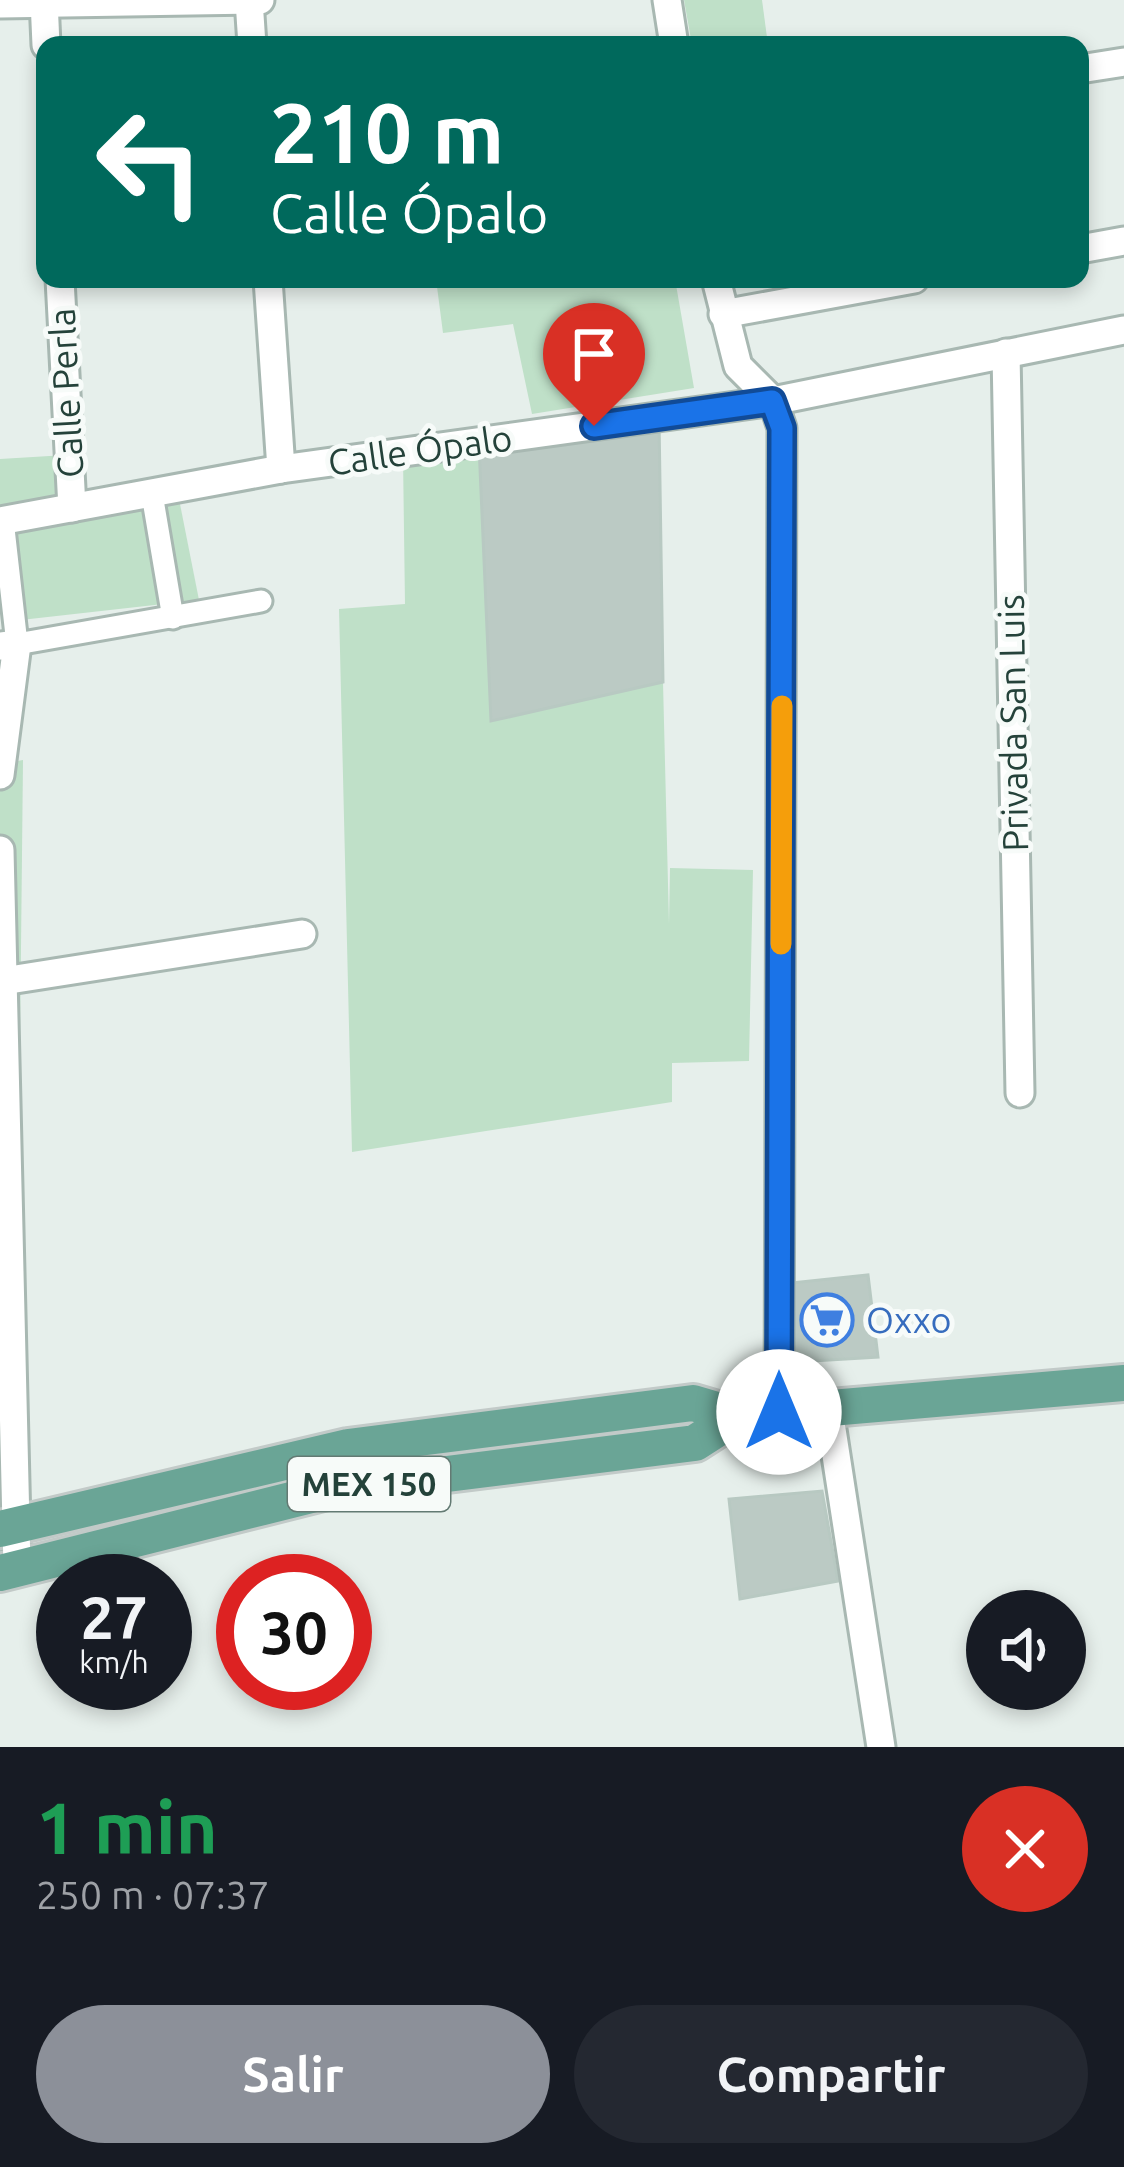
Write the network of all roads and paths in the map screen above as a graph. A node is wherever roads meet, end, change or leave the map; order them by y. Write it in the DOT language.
graph roads {
  1 [pos="44,0"];
  2 [pos="249,0"];
  3 [pos="260,0"];
  4 [pos="668,0"];
  5 [pos="0,4"];
  6 [pos="46,36"];
  7 [pos="251,36"];
  8 [pos="673,36"];
  9 [pos="1124,62"];
  10 [pos="1089,68"];
  11 [pos="1124,241"];
  12 [pos="1089,247"];
  13 [pos="61,288"];
  14 [pos="269,288"];
  15 [pos="718,288"];
  16 [pos="865,288"];
  17 [pos="723,314"];
  18 [pos="1124,331"];
  19 [pos="1006,352"];
  20 [pos="772,401"];
  21 [pos="281,469"];
  22 [pos="152,494"];
  23 [pos="73,508"];
  24 [pos="1,520"];
  25 [pos="261,601"];
  26 [pos="172,618"];
  27 [pos="9,645"];
  28 [pos="0,775"];
  29 [pos="0,850"];
  30 [pos="302,934"];
  31 [pos="3,981"];
  32 [pos="1020,1094"];
  33 [pos="1124,1383"];
  34 [pos="829,1410"];
  35 [pos="779,1412"];
  36 [pos="737,1416"];
  37 [pos="8,1527"];
  38 [pos="9,1570"];
  39 [pos="881,1747"];
  1 -- 2 [label="street"];
  1 -- 5 [label="street"];
  1 -- 6 [label="street"];
  2 -- 3 [label="street"];
  2 -- 7 [label="street"];
  4 -- 8 [label="street"];
  9 -- 10 [label="street"];
  11 -- 12 [label="street"];
  13 -- 23 [label="street, Calle Perla"];
  14 -- 21 [label="street"];
  15 -- 17 [label="street"];
  16 -- 17 [label="street"];
  17 -- 20 [label="street"];
  18 -- 19 [label="street, Calle Ópalo"];
  19 -- 20 [label="street, Calle Ópalo"];
  19 -- 32 [label="street, Privada San Luis"];
  20 -- 21 [label="street, Calle Ópalo"];
  20 -- 35 [label="street"];
  21 -- 22 [label="street, Calle Ópalo"];
  22 -- 23 [label="street, Calle Ópalo"];
  22 -- 26 [label="street"];
  23 -- 24 [label="street, Calle Ópalo"];
  24 -- 27 [label="street"];
  25 -- 26 [label="street"];
  26 -- 27 [label="street"];
  27 -- 28 [label="street"];
  29 -- 31 [label="street"];
  30 -- 31 [label="street"];
  31 -- 37 [label="street"];
  33 -- 34 [label="main road, MEX 150"];
  34 -- 35 [label="main road, MEX 150"];
  34 -- 39 [label="street"];
  35 -- 36 [label="main road, MEX 150"];
  36 -- 37 [label="main road, MEX 150"];
  36 -- 38 [label="main road, MEX 150"];
  37 -- 38 [label="street"];
}
